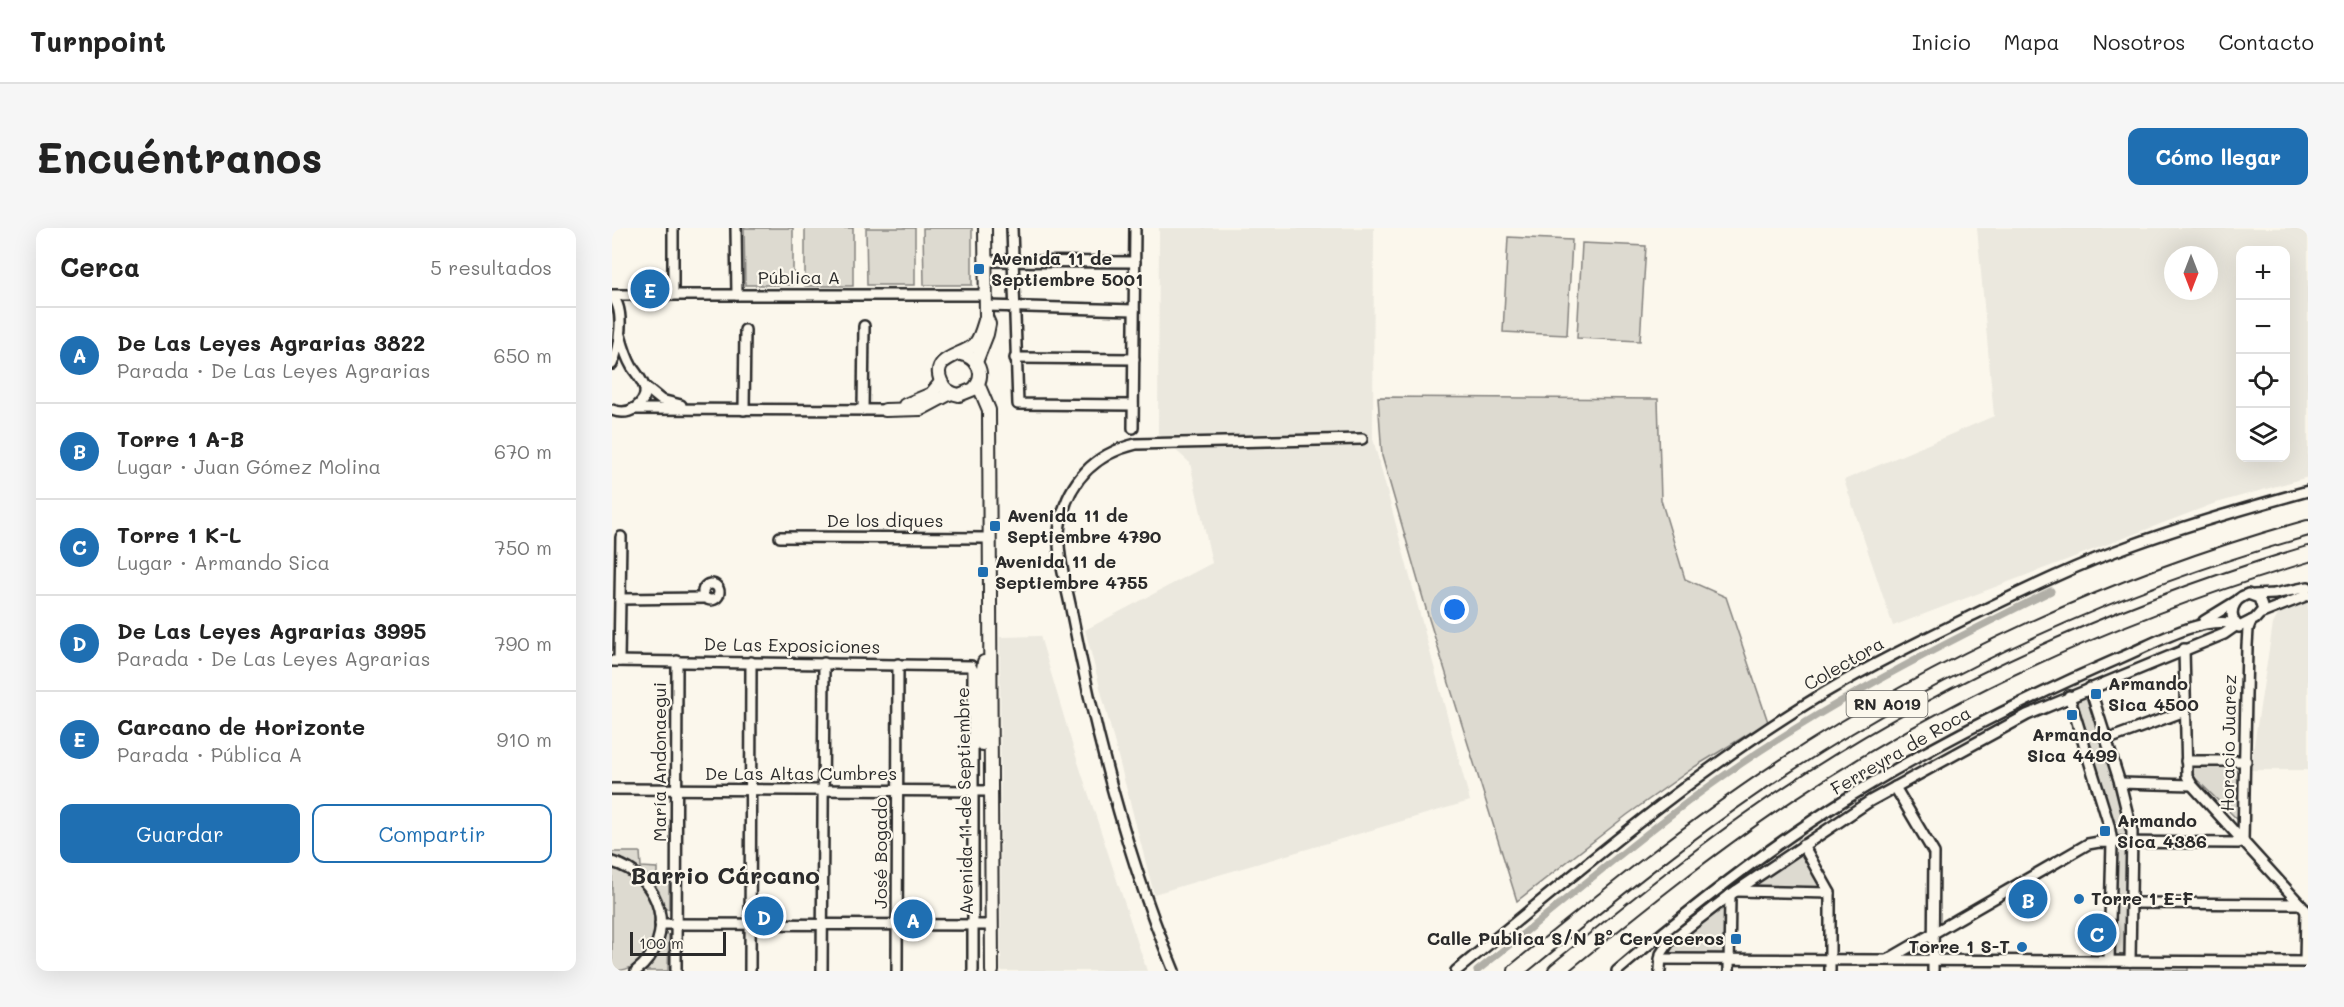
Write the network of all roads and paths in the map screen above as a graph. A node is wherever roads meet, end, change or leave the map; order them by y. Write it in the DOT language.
graph roads {
  1 [pos="673,228"];
  2 [pos="736,228"];
  3 [pos="985,228"];
  4 [pos="1012,228"];
  5 [pos="1135,228"];
  6 [pos="986,261"];
  7 [pos="1014,261"];
  8 [pos="1135,262"];
  9 [pos="631,295"];
  10 [pos="673,295"];
  11 [pos="737,295"];
  12 [pos="612,296"];
  13 [pos="986,306"];
  14 [pos="1014,306"];
  15 [pos="1134,310"];
  16 [pos="619,313"];
  17 [pos="864,326"];
  18 [pos="745,330"];
  19 [pos="620,335"];
  20 [pos="962,354"];
  21 [pos="1015,358"];
  22 [pos="1134,359"];
  23 [pos="976,362"];
  24 [pos="612,366"];
  25 [pos="633,369"];
  26 [pos="941,382"];
  27 [pos="978,384"];
  28 [pos="645,387"];
  29 [pos="951,393"];
  30 [pos="968,393"];
  31 [pos="1133,405"];
  32 [pos="612,410"];
  33 [pos="633,410"];
  34 [pos="695,410"];
  35 [pos="744,410"];
  36 [pos="863,410"];
  37 [pos="885,410"];
  38 [pos="1133,428"];
  39 [pos="988,432"];
  40 [pos="1362,439"];
  41 [pos="2308,491"];
  42 [pos="2308,528"];
  43 [pos="621,537"];
  44 [pos="780,537"];
  45 [pos="989,538"];
  46 [pos="2308,554"];
  47 [pos="2308,587"];
  48 [pos="2254,595"];
  49 [pos="2308,596"];
  50 [pos="705,598"];
  51 [pos="620,599"];
  52 [pos="2235,602"];
  53 [pos="2262,613"];
  54 [pos="2251,621"];
  55 [pos="2238,625"];
  56 [pos="2194,626"];
  57 [pos="990,632"];
  58 [pos="2247,646"];
  59 [pos="2184,649"];
  60 [pos="615,661"];
  61 [pos="677,661"];
  62 [pos="751,662"];
  63 [pos="824,663"];
  64 [pos="898,664"];
  65 [pos="2090,688"];
  66 [pos="2069,696"];
  67 [pos="2185,711"];
  68 [pos="2106,740"];
  69 [pos="2186,761"];
  70 [pos="2246,761"];
  71 [pos="2120,783"];
  72 [pos="2192,785"];
  73 [pos="1895,787"];
  74 [pos="612,789"];
  75 [pos="676,789"];
  76 [pos="751,790"];
  77 [pos="824,790"];
  78 [pos="898,791"];
  79 [pos="982,791"];
  80 [pos="2243,841"];
  81 [pos="2112,842"];
  82 [pos="2133,842"];
  83 [pos="1803,845"];
  84 [pos="612,862"];
  85 [pos="1733,893"];
  86 [pos="1830,893"];
  87 [pos="2132,903"];
  88 [pos="2304,909"];
  89 [pos="660,924"];
  90 [pos="676,924"];
  91 [pos="750,924"];
  92 [pos="823,925"];
  93 [pos="897,925"];
  94 [pos="983,925"];
  95 [pos="1933,933"];
  96 [pos="1660,959"];
  97 [pos="1730,960"];
  98 [pos="1831,960"];
  99 [pos="1887,960"];
  100 [pos="1933,960"];
  101 [pos="2109,961"];
  102 [pos="2130,961"];
  103 [pos="2307,962"];
  104 [pos="2188,966"];
  105 [pos="636,971"];
  106 [pos="676,971"];
  107 [pos="750,971"];
  108 [pos="822,971"];
  109 [pos="897,971"];
  110 [pos="973,971"];
  111 [pos="984,971"];
  112 [pos="992,971"];
  113 [pos="1174,971"];
  114 [pos="1456,971"];
  115 [pos="1516,971"];
  116 [pos="1556,971"];
  117 [pos="1617,971"];
  118 [pos="1660,971"];
  119 [pos="1729,971"];
  120 [pos="1830,971"];
  121 [pos="1933,971"];
  1 -- 10 [label="street"];
  2 -- 11 [label="street"];
  3 -- 6 [label="main road"];
  4 -- 7 [label="street"];
  5 -- 8 [label="street"];
  6 -- 7 [label="street"];
  6 -- 13 [label="main road"];
  7 -- 8 [label="street"];
  7 -- 14 [label="street"];
  8 -- 15 [label="street"];
  9 -- 10 [label="street, Pública A"];
  9 -- 12 [label="street, Pública A"];
  9 -- 16 [label="street"];
  10 -- 11 [label="street, Pública A"];
  11 -- 13 [label="street, Pública A"];
  12 -- 16 [label="street"];
  13 -- 14 [label="street, Pública A"];
  13 -- 20 [label="main road"];
  13 -- 23 [label="main road"];
  14 -- 15 [label="street, Pública A"];
  14 -- 21 [label="street"];
  15 -- 22 [label="street"];
  16 -- 19 [label="street"];
  17 -- 36 [label="street"];
  18 -- 35 [label="street"];
  19 -- 24 [label="street"];
  19 -- 25 [label="street"];
  20 -- 23 [label="main road"];
  20 -- 26 [label="main road"];
  21 -- 22 [label="street"];
  21 -- 31 [label="street"];
  22 -- 31 [label="street"];
  23 -- 27 [label="main road"];
  24 -- 25 [label="street"];
  25 -- 28 [label="street"];
  26 -- 29 [label="main road"];
  26 -- 37 [label="main road"];
  27 -- 30 [label="main road"];
  27 -- 39 [label="main road"];
  28 -- 33 [label="street"];
  28 -- 34 [label="street"];
  29 -- 30 [label="main road"];
  29 -- 37 [label="main road"];
  30 -- 39 [label="main road"];
  31 -- 38 [label="street"];
  32 -- 33 [label="street"];
  33 -- 34 [label="street"];
  34 -- 35 [label="street"];
  35 -- 36 [label="street"];
  36 -- 37 [label="street"];
  39 -- 45 [label="main road, Avenida 11 de Septiembre"];
  40 -- 113 [label="street"];
  41 -- 114 [label="street, Colectora"];
  42 -- 115 [label="highway, RN A019"];
  43 -- 51 [label="street"];
  44 -- 45 [label="street, De los diques"];
  45 -- 57 [label="main road, Avenida 11 de Septiembre"];
  46 -- 116 [label="highway, RN A019"];
  47 -- 48 [label="street"];
  48 -- 52 [label="street"];
  48 -- 53 [label="street"];
  49 -- 53 [label="street, Ferreyra de Roca"];
  50 -- 51 [label="street"];
  51 -- 60 [label="street"];
  52 -- 55 [label="street"];
  52 -- 56 [label="street"];
  53 -- 54 [label="street, Ferreyra de Roca"];
  54 -- 55 [label="street, Ferreyra de Roca"];
  54 -- 58 [label="street, Horacio Juarez"];
  55 -- 56 [label="street, Ferreyra de Roca"];
  55 -- 58 [label="street, Horacio Juarez"];
  55 -- 59 [label="street, Ferreyra de Roca"];
  56 -- 117 [label="street, Ferreyra de Roca"];
  57 -- 79 [label="main road, Avenida 11 de Septiembre"];
  57 -- 79 [label="main road, Avenida 11 de Septiembre"];
  58 -- 70 [label="street, Horacio Juarez"];
  59 -- 65 [label="street, Ferreyra de Roca"];
  59 -- 67 [label="street"];
  60 -- 61 [label="street, De Las Exposiciones"];
  61 -- 62 [label="street, De Las Exposiciones"];
  61 -- 75 [label="street, María Andonaegui"];
  62 -- 63 [label="street, De Las Exposiciones"];
  62 -- 76 [label="street"];
  63 -- 64 [label="street, De Las Exposiciones"];
  63 -- 77 [label="street"];
  64 -- 78 [label="street, José Bogado"];
  64 -- 79 [label="street, De Las Exposiciones"];
  65 -- 66 [label="street, Ferreyra de Roca"];
  65 -- 68 [label="street"];
  66 -- 73 [label="street, Ferreyra de Roca"];
  66 -- 81 [label="street"];
  67 -- 68 [label="street"];
  67 -- 69 [label="street"];
  68 -- 71 [label="street"];
  69 -- 70 [label="street"];
  69 -- 72 [label="street"];
  70 -- 80 [label="street, Horacio Juarez"];
  71 -- 72 [label="street"];
  71 -- 82 [label="street"];
  72 -- 80 [label="street"];
  73 -- 83 [label="street"];
  73 -- 95 [label="street"];
  74 -- 75 [label="street, De Las Altas Cumbres"];
  75 -- 76 [label="street, De Las Altas Cumbres"];
  75 -- 90 [label="street, María Andonaegui"];
  76 -- 77 [label="street, De Las Altas Cumbres"];
  76 -- 91 [label="street"];
  77 -- 78 [label="street, De Las Altas Cumbres"];
  77 -- 92 [label="street"];
  78 -- 79 [label="street, De Las Altas Cumbres"];
  78 -- 93 [label="street, José Bogado"];
  79 -- 94 [label="main road, Avenida 11 de Septiembre"];
  79 -- 94 [label="street"];
  80 -- 82 [label="street"];
  80 -- 88 [label="street"];
  81 -- 82 [label="street"];
  81 -- 95 [label="street"];
  81 -- 101 [label="street"];
  82 -- 87 [label="street"];
  83 -- 85 [label="street"];
  83 -- 86 [label="street"];
  84 -- 89 [label="street"];
  85 -- 86 [label="street"];
  85 -- 96 [label="street"];
  85 -- 97 [label="street"];
  86 -- 98 [label="street"];
  87 -- 88 [label="street"];
  87 -- 102 [label="street"];
  88 -- 103 [label="street"];
  89 -- 90 [label="street"];
  89 -- 105 [label="street"];
  90 -- 91 [label="street"];
  90 -- 106 [label="street, María Andonaegui"];
  91 -- 92 [label="street"];
  91 -- 107 [label="street"];
  92 -- 93 [label="street"];
  92 -- 108 [label="street"];
  93 -- 94 [label="street"];
  93 -- 109 [label="street, José Bogado"];
  94 -- 110 [label="street"];
  94 -- 111 [label="main road, Avenida 11 de Septiembre"];
  94 -- 112 [label="main road, Avenida 11 de Septiembre"];
  95 -- 99 [label="street"];
  95 -- 100 [label="street"];
  96 -- 97 [label="street"];
  96 -- 118 [label="street"];
  97 -- 98 [label="street"];
  97 -- 119 [label="street"];
  98 -- 99 [label="street"];
  98 -- 120 [label="street"];
  99 -- 100 [label="street"];
  100 -- 101 [label="street"];
  100 -- 121 [label="street"];
  101 -- 102 [label="street"];
  102 -- 104 [label="street"];
  103 -- 104 [label="street"];
}
